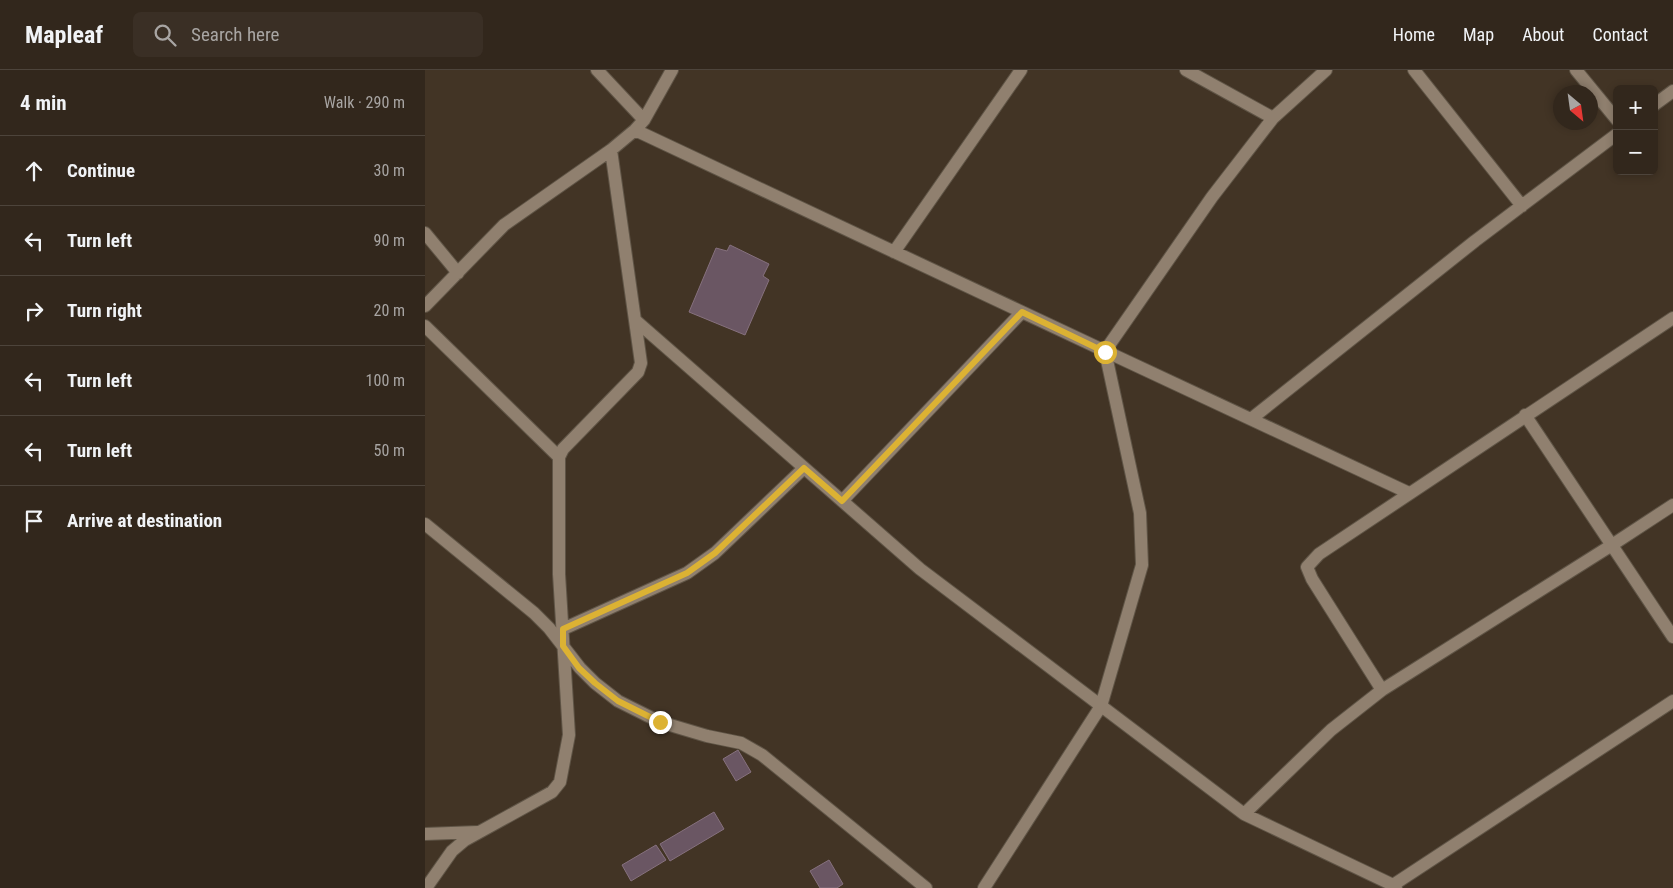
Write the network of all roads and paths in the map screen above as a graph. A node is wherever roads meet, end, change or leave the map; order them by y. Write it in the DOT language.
graph roads {
  1 [pos="597,70"];
  2 [pos="672,70"];
  3 [pos="1021,70"];
  4 [pos="1186,70"];
  5 [pos="1326,70"];
  6 [pos="1414,70"];
  7 [pos="1576,70"];
  8 [pos="1673,90"];
  9 [pos="1658,102"];
  10 [pos="1613,115"];
  11 [pos="1273,118"];
  12 [pos="644,120"];
  13 [pos="635,130"];
  14 [pos="1613,137"];
  15 [pos="611,150"];
  16 [pos="1522,206"];
  17 [pos="425,233"];
  18 [pos="894,252"];
  19 [pos="458,273"];
  20 [pos="425,306"];
  21 [pos="1022,312"];
  22 [pos="1673,318"];
  23 [pos="635,320"];
  24 [pos="425,326"];
  25 [pos="1105,352"];
  26 [pos="1525,415"];
  27 [pos="1251,419"];
  28 [pos="559,457"];
  29 [pos="804,468"];
  30 [pos="1409,493"];
  31 [pos="842,501"];
  32 [pos="1673,504"];
  33 [pos="425,524"];
  34 [pos="1612,545"];
  35 [pos="563,629"];
  36 [pos="1673,638"];
  37 [pos="563,646"];
  38 [pos="1382,690"];
  39 [pos="1673,701"];
  40 [pos="1101,706"];
  41 [pos="1244,814"];
  42 [pos="478,832"];
  43 [pos="425,834"];
  44 [pos="1394,887"];
  45 [pos="426,888"];
  46 [pos="926,888"];
  47 [pos="984,888"];
  1 -- 12 [label="street"];
  2 -- 12 [label="street"];
  3 -- 18 [label="street"];
  4 -- 11 [label="street"];
  5 -- 11 [label="street"];
  6 -- 16 [label="street"];
  7 -- 10 [label="street"];
  8 -- 9 [label="street"];
  11 -- 25 [label="street"];
  12 -- 13 [label="street"];
  13 -- 15 [label="street"];
  13 -- 18 [label="street"];
  14 -- 16 [label="street"];
  15 -- 19 [label="street"];
  15 -- 23 [label="street"];
  16 -- 27 [label="street"];
  17 -- 19 [label="street"];
  18 -- 21 [label="street"];
  19 -- 20 [label="street"];
  21 -- 25 [label="street"];
  21 -- 31 [label="street"];
  22 -- 26 [label="street"];
  23 -- 28 [label="street"];
  23 -- 29 [label="street"];
  24 -- 28 [label="street"];
  25 -- 27 [label="street"];
  25 -- 40 [label="street"];
  26 -- 30 [label="street"];
  26 -- 34 [label="street"];
  27 -- 30 [label="street"];
  28 -- 35 [label="street"];
  29 -- 31 [label="street"];
  29 -- 35 [label="street"];
  30 -- 38 [label="street"];
  31 -- 40 [label="street"];
  32 -- 34 [label="street"];
  33 -- 37 [label="street"];
  34 -- 36 [label="street"];
  34 -- 38 [label="street"];
  35 -- 37 [label="street"];
  37 -- 42 [label="street"];
  37 -- 46 [label="street"];
  38 -- 41 [label="street"];
  39 -- 44 [label="street"];
  40 -- 41 [label="street"];
  40 -- 47 [label="street"];
  41 -- 44 [label="street"];
  42 -- 43 [label="street"];
  42 -- 45 [label="street"];
}
